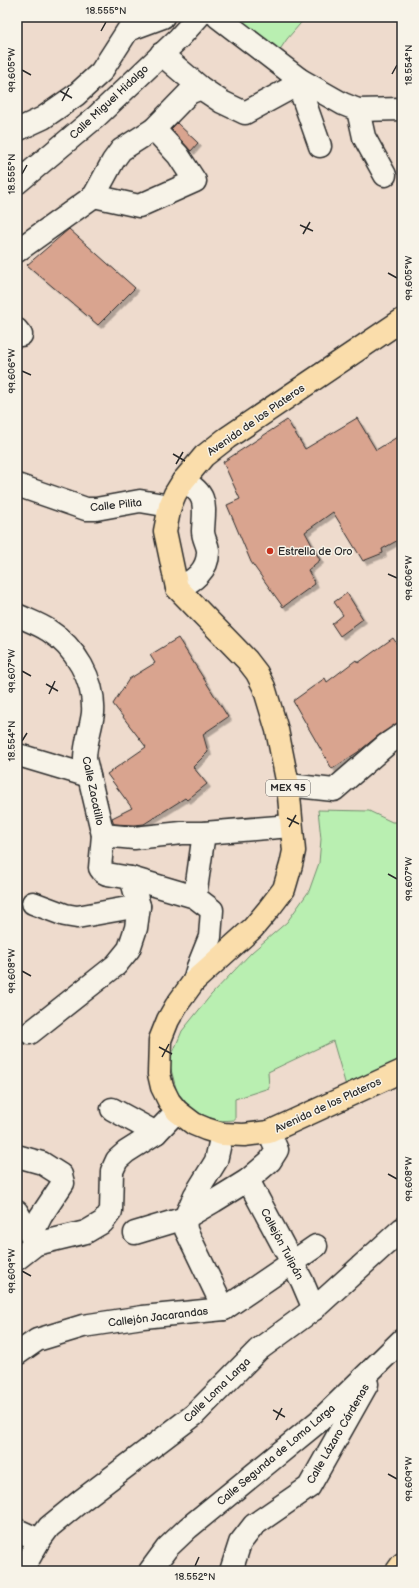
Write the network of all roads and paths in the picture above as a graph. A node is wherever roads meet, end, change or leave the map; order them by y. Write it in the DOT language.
graph roads {
  1 [pos="163,17"];
  2 [pos="198,17"];
  3 [pos="218,17"];
  4 [pos="130,23"];
  5 [pos="161,54"];
  6 [pos="294,84"];
  7 [pos="201,88"];
  8 [pos="76,95"];
  9 [pos="358,110"];
  10 [pos="400,114"];
  11 [pos="97,116"];
  12 [pos="154,128"];
  13 [pos="17,130"];
  14 [pos="320,146"];
  15 [pos="385,175"];
  16 [pos="17,183"];
  17 [pos="94,196"];
  18 [pos="17,251"];
  19 [pos="402,320"];
  20 [pos="183,481"];
  21 [pos="17,486"];
  22 [pos="170,506"];
  23 [pos="176,588"];
  24 [pos="17,615"];
  25 [pos="402,734"];
  26 [pos="17,757"];
  27 [pos="89,776"];
  28 [pos="288,785"];
  29 [pos="291,826"];
  30 [pos="204,833"];
  31 [pos="103,835"];
  32 [pos="131,878"];
  33 [pos="195,896"];
  34 [pos="33,903"];
  35 [pos="139,906"];
  36 [pos="194,981"];
  37 [pos="30,1033"];
  38 [pos="402,1071"];
  39 [pos="112,1110"];
  40 [pos="177,1111"];
  41 [pos="156,1133"];
  42 [pos="222,1134"];
  43 [pos="273,1141"];
  44 [pos="17,1156"];
  45 [pos="248,1180"];
  46 [pos="17,1212"];
  47 [pos="185,1218"];
  48 [pos="402,1229"];
  49 [pos="135,1233"];
  50 [pos="33,1240"];
  51 [pos="316,1246"];
  52 [pos="17,1259"];
  53 [pos="291,1263"];
  54 [pos="224,1309"];
  55 [pos="314,1309"];
  56 [pos="402,1340"];
  57 [pos="17,1354"];
  58 [pos="379,1362"];
  59 [pos="17,1530"];
  60 [pos="38,1542"];
  61 [pos="402,1564"];
  62 [pos="22,1571"];
  63 [pos="150,1571"];
  64 [pos="231,1571"];
  65 [pos="397,1571"];
  1 -- 4 [label="street"];
  2 -- 5 [label="street, Calle Miguel Hidalgo"];
  3 -- 6 [label="street"];
  4 -- 8 [label="street"];
  5 -- 7 [label="street"];
  5 -- 11 [label="street, Calle Miguel Hidalgo"];
  6 -- 7 [label="street"];
  6 -- 9 [label="street"];
  6 -- 14 [label="street"];
  7 -- 12 [label="street"];
  8 -- 11 [label="street"];
  8 -- 13 [label="street"];
  9 -- 10 [label="street"];
  9 -- 15 [label="street"];
  11 -- 16 [label="street, Calle Miguel Hidalgo"];
  12 -- 17 [label="street"];
  12 -- 17 [label="street"];
  17 -- 18 [label="street"];
  19 -- 20 [label="main road, Avenida de los Plateros"];
  20 -- 22 [label="main road, Avenida de los Plateros"];
  20 -- 23 [label="street"];
  21 -- 22 [label="street, Calle Pilita"];
  22 -- 23 [label="main road, Avenida de los Plateros"];
  23 -- 28 [label="main road, Avenida de los Plateros / MEX 95"];
  24 -- 27 [label="street, Calle Zacatillo"];
  25 -- 28 [label="street"];
  26 -- 27 [label="street"];
  27 -- 31 [label="street, Calle Zacatillo"];
  28 -- 29 [label="main road, Avenida de los Plateros / MEX 95"];
  29 -- 30 [label="street, Calle Zacatillo"];
  29 -- 36 [label="main road, Avenida de los Plateros / MEX 95"];
  30 -- 31 [label="street, Calle Zacatillo"];
  30 -- 33 [label="street"];
  31 -- 32 [label="street, Calle Zacatillo"];
  32 -- 33 [label="street, Calle Zacatillo"];
  32 -- 35 [label="street"];
  33 -- 36 [label="street, Calle Zacatillo"];
  34 -- 35 [label="street"];
  35 -- 37 [label="street"];
  36 -- 40 [label="main road, Avenida de los Plateros / MEX 95"];
  38 -- 43 [label="main road, Avenida de los Plateros / MEX 95"];
  39 -- 41 [label="street"];
  40 -- 41 [label="street"];
  40 -- 42 [label="main road, Avenida de los Plateros / MEX 95"];
  41 -- 50 [label="street"];
  42 -- 43 [label="main road, Avenida de los Plateros / MEX 95"];
  42 -- 47 [label="street"];
  43 -- 45 [label="street"];
  44 -- 50 [label="street"];
  45 -- 47 [label="street"];
  45 -- 53 [label="street, Callejón Tulipán"];
  46 -- 50 [label="street"];
  47 -- 49 [label="street"];
  47 -- 54 [label="street"];
  48 -- 55 [label="street, Calle Loma Larga"];
  50 -- 52 [label="street"];
  51 -- 53 [label="street, Callejón Jacarandas"];
  53 -- 54 [label="street, Callejón Jacarandas"];
  53 -- 55 [label="street, Callejón Tulipán"];
  54 -- 57 [label="street, Callejón Jacarandas"];
  55 -- 60 [label="street, Calle Loma Larga"];
  56 -- 58 [label="street, Calle Segunda de Loma Larga"];
  58 -- 63 [label="street, Calle Segunda de Loma Larga"];
  58 -- 64 [label="street, Calle Lázaro Cárdenas"];
  59 -- 60 [label="street"];
  60 -- 62 [label="street, Calle Loma Larga"];
  61 -- 65 [label="main road"];
}
